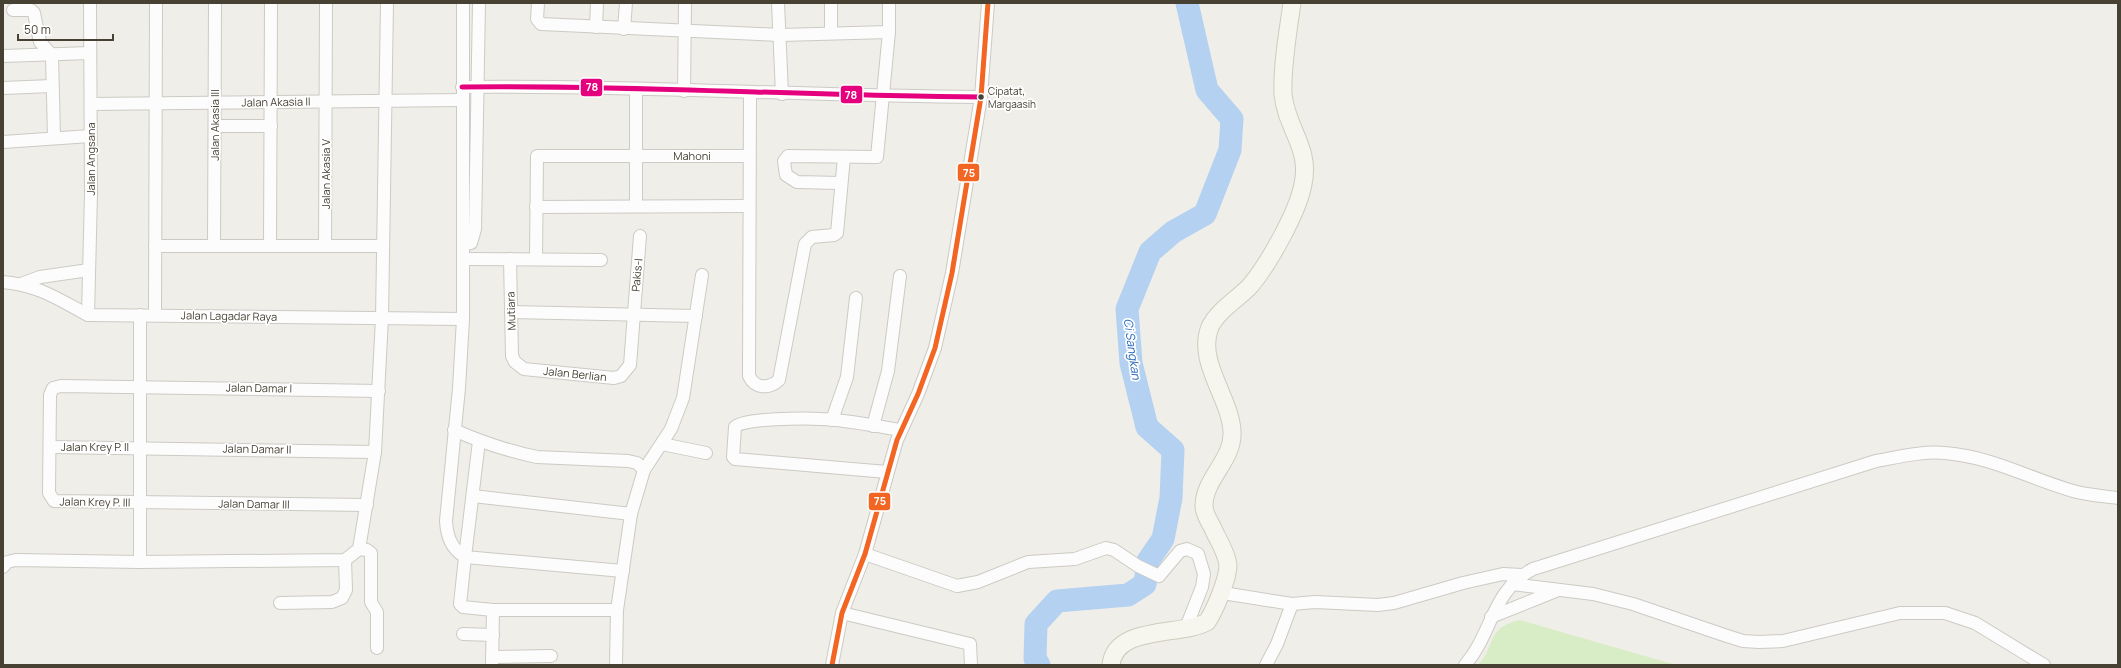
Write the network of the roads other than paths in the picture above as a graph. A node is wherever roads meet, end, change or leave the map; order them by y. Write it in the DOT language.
graph roads {
  1 [pos="90,3"];
  2 [pos="156,3"];
  3 [pos="216,3"];
  4 [pos="271,3"];
  5 [pos="326,3"];
  6 [pos="387,3"];
  7 [pos="463,3"];
  8 [pos="479,3"];
  9 [pos="538,3"];
  10 [pos="597,3"];
  11 [pos="626,3"];
  12 [pos="685,3"];
  13 [pos="778,3"];
  14 [pos="831,3"];
  15 [pos="889,3"];
  16 [pos="988,3"];
  17 [pos="1292,3"];
  18 [pos="13,10"];
  19 [pos="596,27"];
  20 [pos="624,29"];
  21 [pos="685,32"];
  22 [pos="889,32"];
  23 [pos="831,33"];
  24 [pos="781,35"];
  25 [pos="90,53"];
  26 [pos="52,54"];
  27 [pos="3,56"];
  28 [pos="52,86"];
  29 [pos="479,86"];
  30 [pos="462,87"];
  31 [pos="3,88"];
  32 [pos="636,90"];
  33 [pos="684,91"];
  34 [pos="750,92"];
  35 [pos="782,94"];
  36 [pos="881,96"];
  37 [pos="981,97"];
  38 [pos="462,100"];
  39 [pos="386,101"];
  40 [pos="271,102"];
  41 [pos="326,102"];
  42 [pos="156,103"];
  43 [pos="215,103"];
  44 [pos="91,104"];
  45 [pos="215,126"];
  46 [pos="271,126"];
  47 [pos="90,136"];
  48 [pos="54,137"];
  49 [pos="3,142"];
  50 [pos="636,156"];
  51 [pos="749,156"];
  52 [pos="844,157"];
  53 [pos="840,183"];
  54 [pos="536,206"];
  55 [pos="636,206"];
  56 [pos="748,206"];
  57 [pos="640,236"];
  58 [pos="463,244"];
  59 [pos="155,246"];
  60 [pos="214,246"];
  61 [pos="270,246"];
  62 [pos="325,246"];
  63 [pos="383,246"];
  64 [pos="464,259"];
  65 [pos="510,259"];
  66 [pos="536,259"];
  67 [pos="601,260"];
  68 [pos="89,270"];
  69 [pos="702,275"];
  70 [pos="900,276"];
  71 [pos="3,282"];
  72 [pos="21,284"];
  73 [pos="856,298"];
  74 [pos="511,312"];
  75 [pos="155,314"];
  76 [pos="634,314"];
  77 [pos="88,315"];
  78 [pos="140,315"];
  79 [pos="696,316"];
  80 [pos="382,318"];
  81 [pos="463,319"];
  82 [pos="515,362"];
  83 [pos="139,386"];
  84 [pos="379,391"];
  85 [pos="832,420"];
  86 [pos="873,426"];
  87 [pos="454,430"];
  88 [pos="901,430"];
  89 [pos="479,441"];
  90 [pos="662,444"];
  91 [pos="50,447"];
  92 [pos="139,447"];
  93 [pos="375,452"];
  94 [pos="706,453"];
  95 [pos="644,470"];
  96 [pos="888,472"];
  97 [pos="474,496"];
  98 [pos="2118,498"];
  99 [pos="141,502"];
  100 [pos="367,505"];
  101 [pos="631,514"];
  102 [pos="359,549"];
  103 [pos="865,554"];
  104 [pos="465,557"];
  105 [pos="344,560"];
  106 [pos="140,562"];
  107 [pos="3,567"];
  108 [pos="624,571"];
  109 [pos="1522,575"];
  110 [pos="1512,584"];
  111 [pos="1558,590"];
  112 [pos="1224,594"];
  113 [pos="280,603"];
  114 [pos="1292,604"];
  115 [pos="493,610"];
  116 [pos="617,610"];
  117 [pos="842,613"];
  118 [pos="1491,616"];
  119 [pos="1185,630"];
  120 [pos="463,634"];
  121 [pos="492,635"];
  122 [pos="377,648"];
  123 [pos="551,656"];
  124 [pos="492,661"];
  125 [pos="616,665"];
  126 [pos="832,665"];
  127 [pos="971,665"];
  128 [pos="1111,665"];
  129 [pos="1266,665"];
  130 [pos="1465,665"];
  131 [pos="2044,665"];
  1 -- 25 [label="street, Jalan Angsana"];
  2 -- 42 [label="street"];
  3 -- 43 [label="street, Jalan Akasia III"];
  4 -- 40 [label="street"];
  5 -- 41 [label="street, Jalan Akasia V"];
  6 -- 39 [label="street"];
  7 -- 30 [label="street"];
  8 -- 29 [label="street"];
  9 -- 19 [label="street"];
  10 -- 19 [label="street"];
  11 -- 20 [label="street"];
  12 -- 21 [label="street"];
  13 -- 24 [label="street"];
  14 -- 23 [label="street"];
  15 -- 22 [label="street"];
  16 -- 37 [label="street"];
  17 -- 112 [label="street"];
  18 -- 26 [label="street"];
  19 -- 20 [label="street"];
  20 -- 21 [label="street"];
  21 -- 24 [label="street"];
  21 -- 33 [label="street"];
  22 -- 23 [label="street"];
  22 -- 36 [label="street"];
  23 -- 24 [label="street"];
  24 -- 35 [label="street"];
  25 -- 26 [label="street"];
  25 -- 44 [label="street, Jalan Angsana"];
  26 -- 27 [label="street"];
  26 -- 28 [label="street"];
  28 -- 31 [label="street"];
  28 -- 48 [label="street"];
  29 -- 30 [label="street"];
  29 -- 32 [label="street"];
  29 -- 58 [label="street"];
  30 -- 38 [label="street"];
  32 -- 33 [label="street"];
  32 -- 50 [label="street"];
  33 -- 34 [label="street"];
  34 -- 35 [label="street"];
  34 -- 51 [label="street"];
  35 -- 36 [label="street"];
  36 -- 37 [label="street"];
  36 -- 52 [label="street"];
  37 -- 88 [label="street"];
  38 -- 39 [label="street, Jalan Akasia II"];
  38 -- 58 [label="street"];
  39 -- 41 [label="street, Jalan Akasia II"];
  39 -- 63 [label="street"];
  40 -- 41 [label="street, Jalan Akasia II"];
  40 -- 43 [label="street, Jalan Akasia II"];
  40 -- 46 [label="street"];
  41 -- 62 [label="street, Jalan Akasia V"];
  42 -- 43 [label="street, Jalan Akasia II"];
  42 -- 44 [label="street, Jalan Akasia II"];
  42 -- 59 [label="street"];
  43 -- 45 [label="street, Jalan Akasia III"];
  44 -- 47 [label="street, Jalan Angsana"];
  45 -- 46 [label="street"];
  45 -- 60 [label="street, Jalan Akasia III"];
  46 -- 61 [label="street"];
  47 -- 48 [label="street"];
  47 -- 68 [label="street, Jalan Angsana"];
  48 -- 49 [label="street"];
  50 -- 51 [label="street, Mahoni"];
  50 -- 54 [label="street, Mahoni"];
  50 -- 55 [label="street"];
  51 -- 56 [label="street"];
  52 -- 53 [label="street"];
  52 -- 53 [label="street"];
  53 -- 56 [label="street"];
  54 -- 55 [label="street"];
  54 -- 66 [label="street"];
  55 -- 56 [label="street"];
  57 -- 76 [label="street, Pakis-I"];
  58 -- 64 [label="street"];
  59 -- 60 [label="street"];
  59 -- 75 [label="street"];
  60 -- 61 [label="street"];
  61 -- 62 [label="street"];
  62 -- 63 [label="street"];
  63 -- 80 [label="street"];
  64 -- 65 [label="street"];
  64 -- 81 [label="street"];
  65 -- 66 [label="street"];
  65 -- 74 [label="street, Mutiara"];
  66 -- 67 [label="street"];
  68 -- 72 [label="street"];
  68 -- 77 [label="street, Jalan Angsana"];
  69 -- 79 [label="street"];
  70 -- 86 [label="street"];
  71 -- 72 [label="street, Jalan Lagadar Raya"];
  72 -- 77 [label="street, Jalan Lagadar Raya"];
  73 -- 85 [label="street"];
  74 -- 76 [label="street"];
  74 -- 82 [label="street, Mutiara"];
  75 -- 78 [label="street, Jalan Lagadar Raya"];
  75 -- 80 [label="street, Jalan Lagadar Raya"];
  76 -- 79 [label="street"];
  76 -- 82 [label="street, Jalan Berlian"];
  77 -- 78 [label="street, Jalan Lagadar Raya"];
  78 -- 83 [label="street"];
  79 -- 90 [label="street"];
  80 -- 81 [label="street, Jalan Lagadar Raya"];
  80 -- 84 [label="street"];
  81 -- 87 [label="street"];
  83 -- 84 [label="street, Jalan Damar I"];
  83 -- 91 [label="street, Jalan Damar I"];
  83 -- 92 [label="street"];
  84 -- 93 [label="street"];
  85 -- 86 [label="street"];
  85 -- 96 [label="street"];
  86 -- 88 [label="street"];
  87 -- 89 [label="street"];
  87 -- 104 [label="street"];
  88 -- 96 [label="street"];
  89 -- 95 [label="street"];
  89 -- 97 [label="street"];
  90 -- 94 [label="street"];
  90 -- 95 [label="street"];
  91 -- 92 [label="street, Jalan Krey P. II"];
  91 -- 99 [label="street, Jalan Krey P. III"];
  92 -- 93 [label="street, Jalan Damar II"];
  92 -- 99 [label="street"];
  93 -- 100 [label="street"];
  95 -- 101 [label="street"];
  96 -- 103 [label="street"];
  97 -- 101 [label="street"];
  97 -- 104 [label="street"];
  98 -- 109 [label="street"];
  99 -- 100 [label="street, Jalan Damar III"];
  99 -- 106 [label="street"];
  100 -- 102 [label="street"];
  101 -- 108 [label="street"];
  102 -- 105 [label="street"];
  102 -- 122 [label="street"];
  103 -- 117 [label="street"];
  103 -- 119 [label="street"];
  104 -- 108 [label="street"];
  104 -- 115 [label="street"];
  105 -- 106 [label="street"];
  105 -- 113 [label="street"];
  106 -- 107 [label="street"];
  108 -- 116 [label="street"];
  109 -- 110 [label="street"];
  109 -- 114 [label="street"];
  110 -- 111 [label="street"];
  110 -- 118 [label="street"];
  111 -- 118 [label="street"];
  111 -- 131 [label="street"];
  112 -- 114 [label="street"];
  112 -- 119 [label="street"];
  114 -- 129 [label="street"];
  115 -- 116 [label="street"];
  115 -- 121 [label="street"];
  116 -- 125 [label="street"];
  117 -- 126 [label="street"];
  117 -- 127 [label="street"];
  118 -- 130 [label="street"];
  119 -- 128 [label="street"];
  120 -- 121 [label="street"];
  121 -- 124 [label="street"];
  123 -- 124 [label="street"];
}
